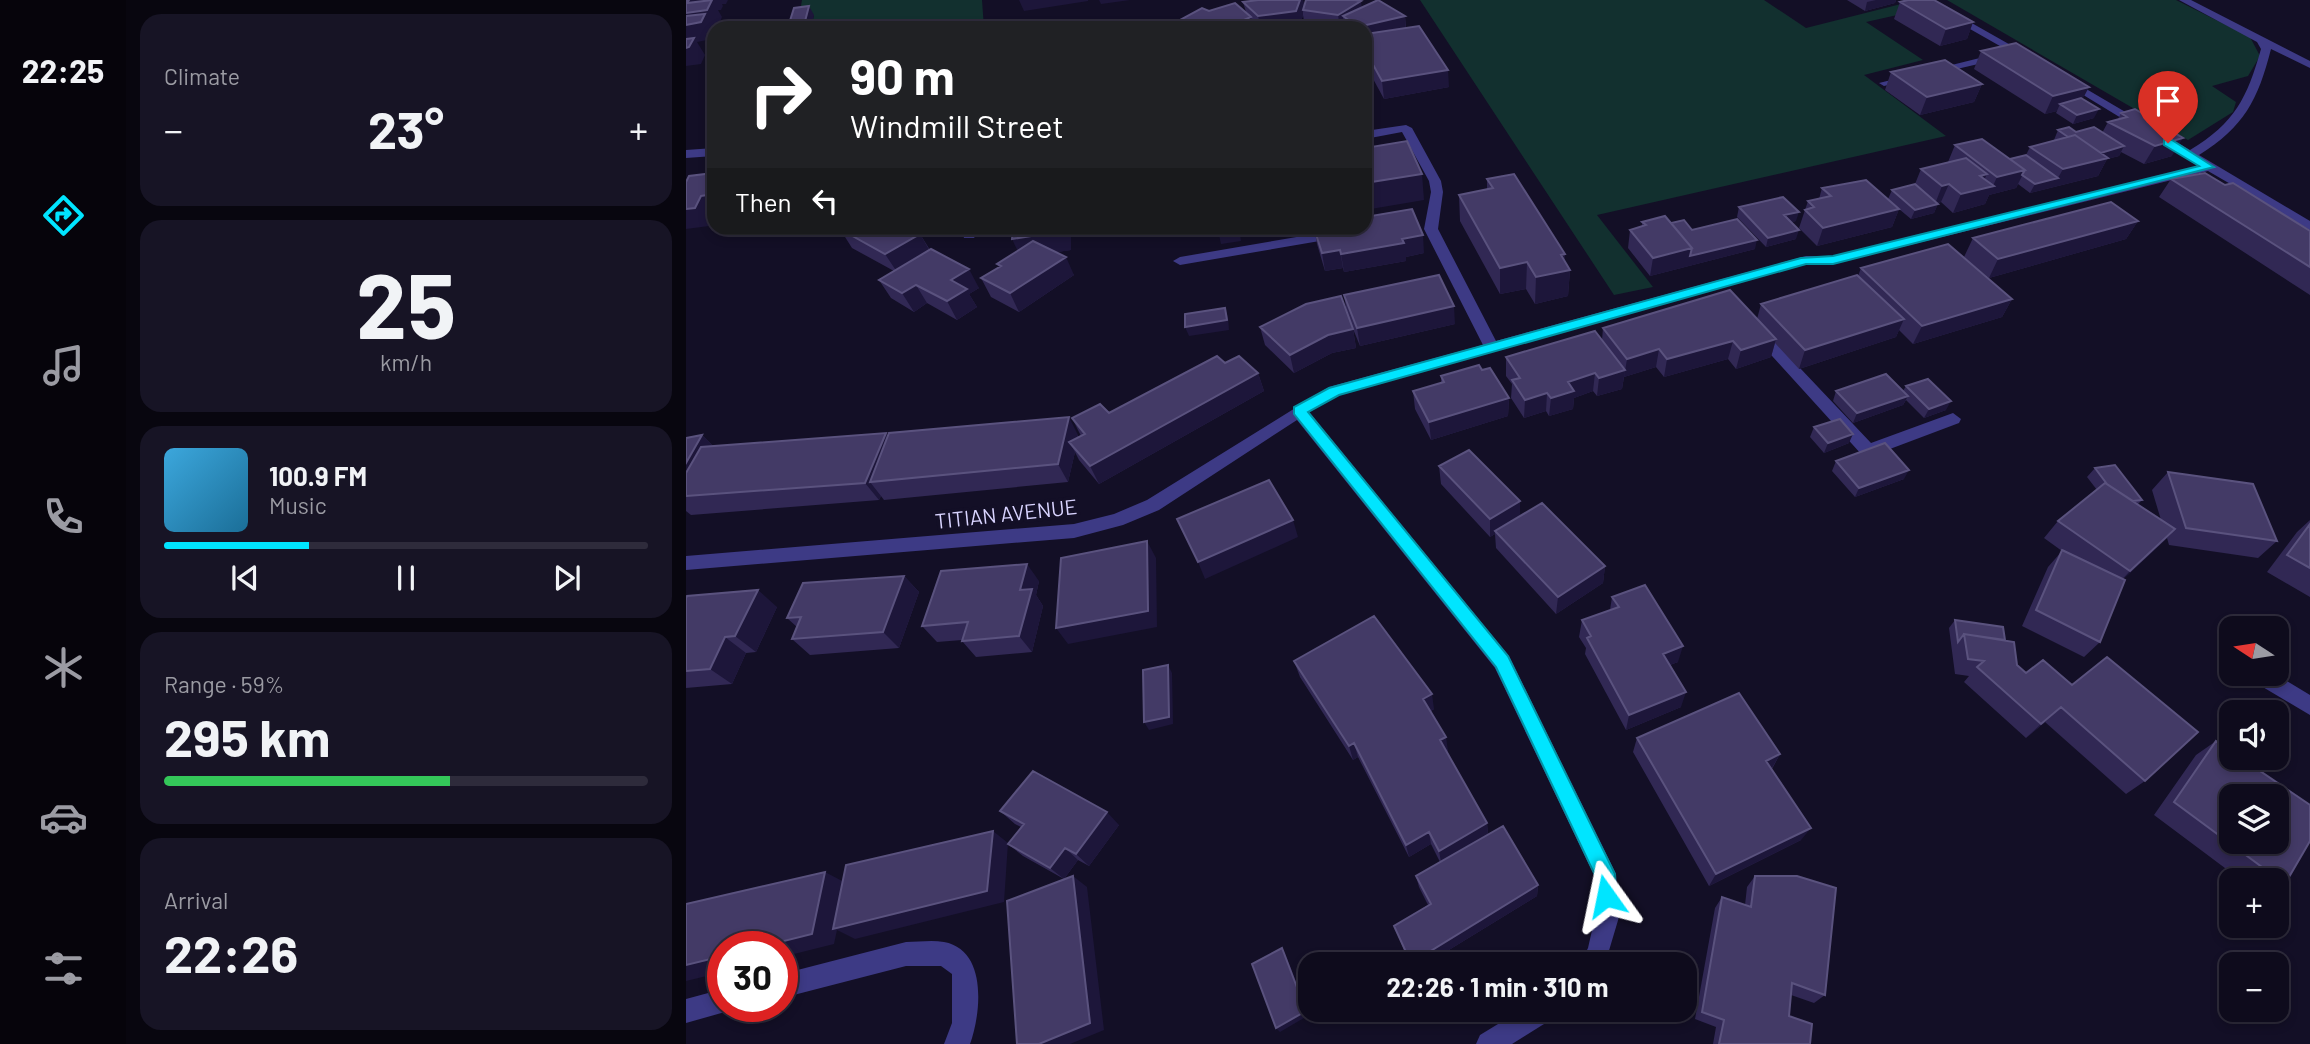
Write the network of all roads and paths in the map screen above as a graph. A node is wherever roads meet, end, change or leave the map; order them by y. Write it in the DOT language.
graph roads {
  1 [pos="1924,0"];
  2 [pos="2184,0"];
  3 [pos="2261,40"];
  4 [pos="2017,52"];
  5 [pos="2310,65"];
  6 [pos="2040,66"];
  7 [pos="2052,72"];
  8 [pos="1884,83"];
  9 [pos="1372,134"];
  10 [pos="707,152"];
  11 [pos="686,154"];
  12 [pos="2189,156"];
  13 [pos="2208,167"];
  14 [pos="2310,226"];
  15 [pos="1330,235"];
  16 [pos="1180,261"];
  17 [pos="1743,315"];
  18 [pos="1491,346"];
  19 [pos="1299,411"];
  20 [pos="1953,419"];
  21 [pos="686,563"];
  22 [pos="2278,686"];
  23 [pos="2310,706"];
  24 [pos="1599,952"];
  25 [pos="798,982"];
  26 [pos="707,1005"];
  27 [pos="686,1011"];
  28 [pos="1524,1022"];
  29 [pos="957,1044"];
  30 [pos="1489,1044"];
  1 -- 4 [label="street"];
  2 -- 3 [label="street"];
  3 -- 5 [label="street"];
  3 -- 12 [label="street"];
  4 -- 6 [label="street"];
  4 -- 8 [label="street"];
  7 -- 12 [label="street"];
  9 -- 18 [label="street"];
  10 -- 11 [label="street"];
  12 -- 13 [label="street"];
  13 -- 14 [label="street"];
  13 -- 18 [label="street, TITIAN AVENUE"];
  15 -- 16 [label="street"];
  17 -- 20 [label="street"];
  18 -- 19 [label="street, TITIAN AVENUE"];
  19 -- 21 [label="street, TITIAN AVENUE"];
  19 -- 24 [label="street"];
  22 -- 23 [label="street"];
  25 -- 29 [label="street"];
  26 -- 27 [label="street"];
  28 -- 30 [label="street"];
}
